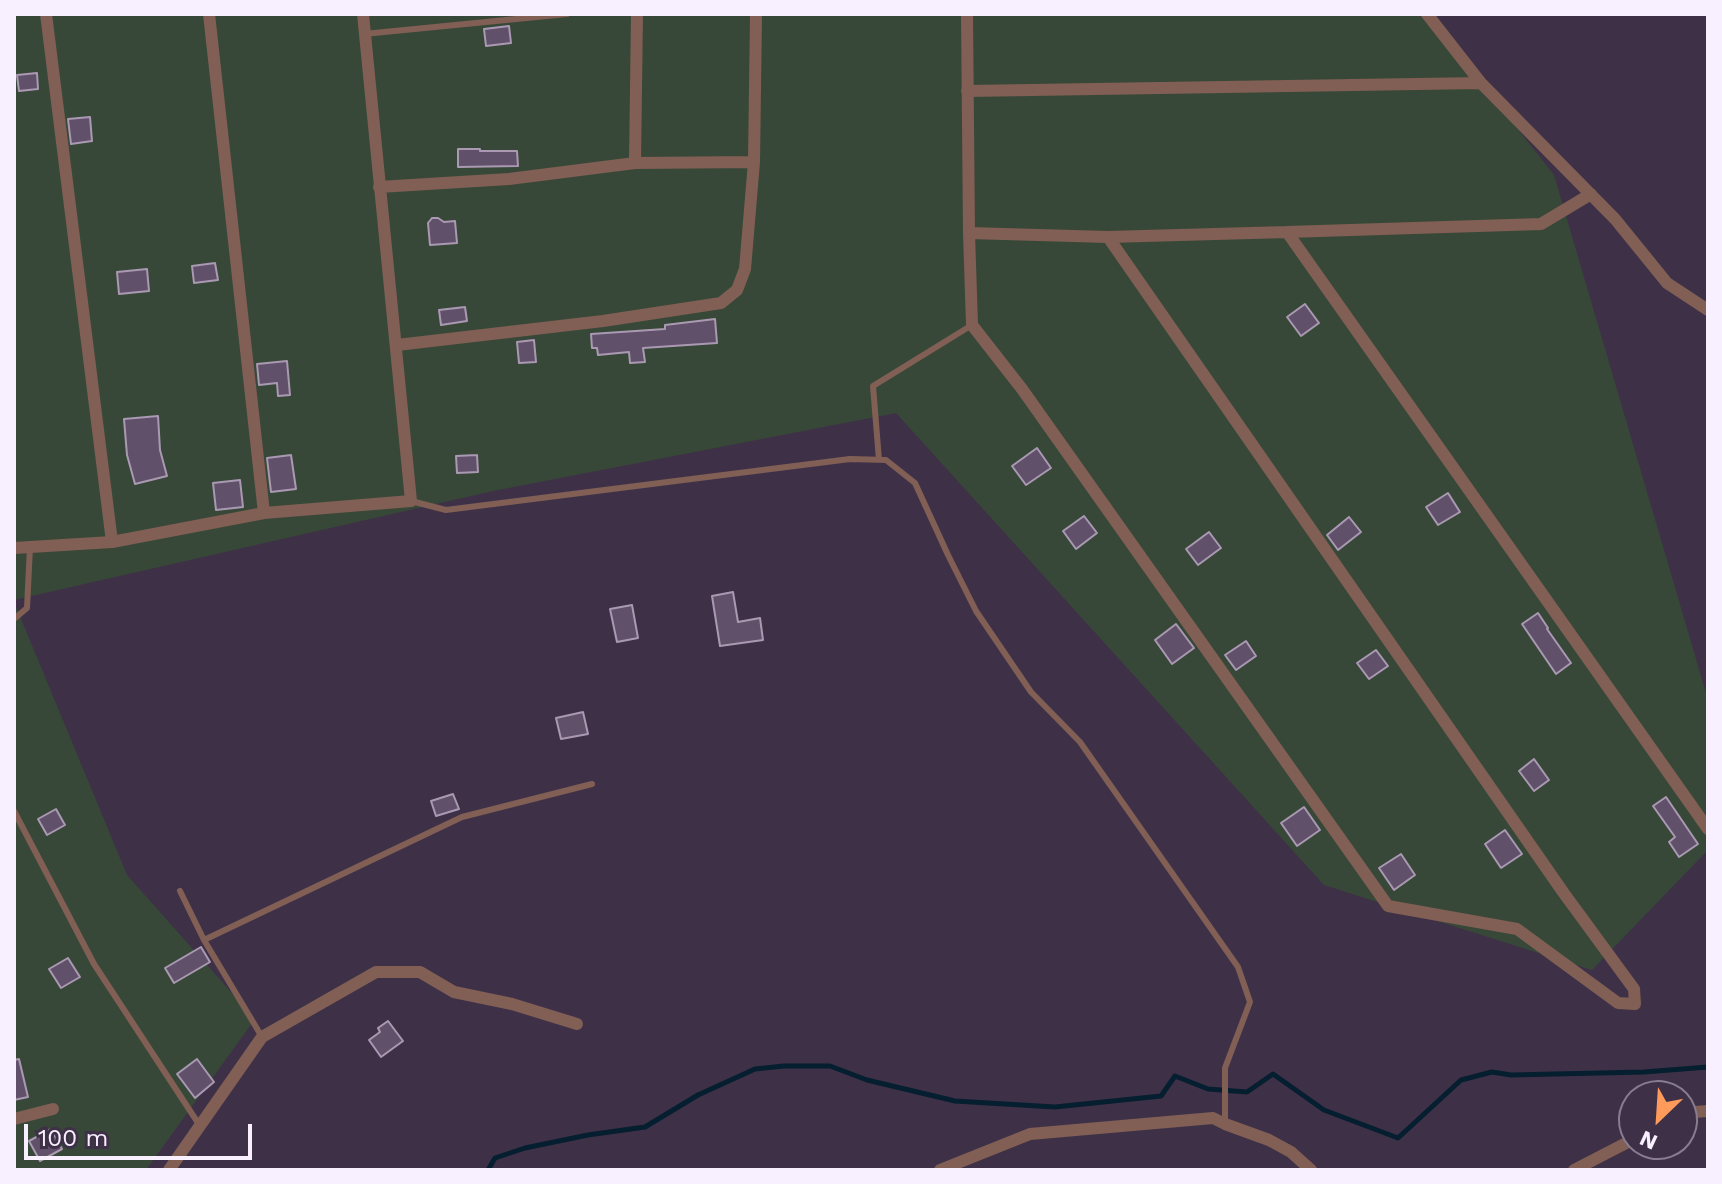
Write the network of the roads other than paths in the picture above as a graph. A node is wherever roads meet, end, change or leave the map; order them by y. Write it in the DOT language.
graph roads {
  1 [pos="46,14"];
  2 [pos="209,14"];
  3 [pos="363,14"];
  4 [pos="567,14"];
  5 [pos="637,14"];
  6 [pos="756,14"];
  7 [pos="967,14"];
  8 [pos="1427,14"];
  9 [pos="364,34"];
  10 [pos="1481,83"];
  11 [pos="967,91"];
  12 [pos="754,162"];
  13 [pos="635,163"];
  14 [pos="379,187"];
  15 [pos="1591,194"];
  16 [pos="1287,232"];
  17 [pos="969,233"];
  18 [pos="1108,237"];
  19 [pos="1708,310"];
  20 [pos="972,325"];
  21 [pos="397,345"];
  22 [pos="879,460"];
  23 [pos="411,501"];
  24 [pos="264,513"];
  25 [pos="112,542"];
  26 [pos="30,547"];
  27 [pos="14,548"];
  28 [pos="14,619"];
  29 [pos="592,784"];
  30 [pos="14,811"];
  31 [pos="1708,829"];
  32 [pos="180,891"];
  33 [pos="204,940"];
  34 [pos="577,1024"];
  35 [pos="262,1037"];
  36 [pos="53,1109"];
  37 [pos="14,1119"];
  38 [pos="1225,1124"];
  39 [pos="200,1126"];
  40 [pos="1618,1147"];
  41 [pos="169,1170"];
  42 [pos="940,1170"];
  43 [pos="1311,1170"];
  44 [pos="1574,1170"];
  1 -- 25 [label="street"];
  2 -- 24 [label="street"];
  3 -- 9 [label="street"];
  4 -- 9 [label="lane"];
  5 -- 13 [label="street"];
  6 -- 12 [label="street"];
  7 -- 11 [label="street"];
  8 -- 10 [label="street"];
  9 -- 14 [label="street"];
  10 -- 11 [label="street"];
  10 -- 15 [label="street"];
  11 -- 17 [label="street"];
  12 -- 13 [label="street"];
  12 -- 21 [label="street"];
  13 -- 14 [label="street"];
  14 -- 21 [label="street"];
  15 -- 16 [label="street"];
  15 -- 19 [label="street"];
  16 -- 18 [label="street"];
  16 -- 31 [label="street"];
  17 -- 18 [label="street"];
  17 -- 20 [label="street"];
  18 -- 20 [label="street"];
  20 -- 22 [label="lane"];
  21 -- 23 [label="street"];
  22 -- 23 [label="lane"];
  22 -- 38 [label="lane"];
  23 -- 24 [label="street"];
  24 -- 25 [label="street"];
  25 -- 26 [label="street"];
  26 -- 27 [label="street"];
  26 -- 28 [label="lane"];
  29 -- 33 [label="lane"];
  30 -- 39 [label="lane"];
  32 -- 33 [label="lane"];
  33 -- 35 [label="lane"];
  34 -- 35 [label="street"];
  35 -- 39 [label="street"];
  36 -- 37 [label="street"];
  38 -- 42 [label="street"];
  38 -- 43 [label="street"];
  39 -- 41 [label="street"];
  40 -- 44 [label="street"];
}
